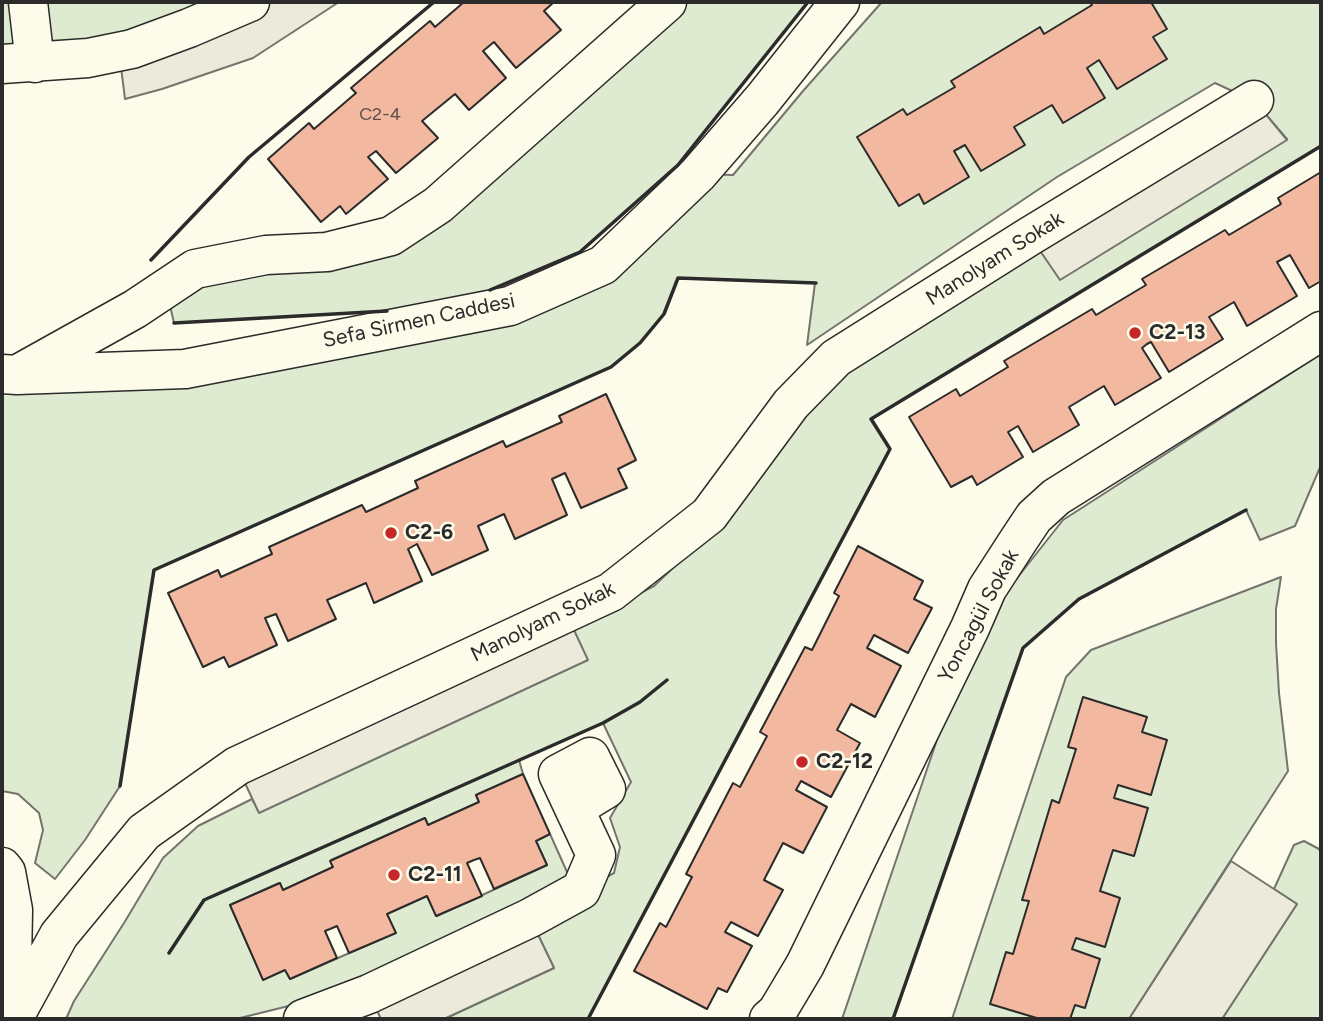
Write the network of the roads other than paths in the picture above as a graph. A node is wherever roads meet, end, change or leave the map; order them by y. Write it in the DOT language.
graph roads {
  1 [pos="250,2"];
  2 [pos="667,2"];
  3 [pos="840,2"];
  4 [pos="39,6"];
  5 [pos="18,63"];
  6 [pos="1254,100"];
  7 [pos="1321,331"];
  8 [pos="9,374"];
  9 [pos="575,808"];
  10 [pos="3,867"];
  11 [pos="12,1019"];
  12 [pos="303,1019"];
  13 [pos="769,1019"];
  1 -- 5 [label="street"];
  2 -- 8 [label="street"];
  3 -- 8 [label="street, Sefa Sirmen Caddesi"];
  4 -- 5 [label="street"];
  6 -- 11 [label="street, Manolyam Sokak"];
  7 -- 13 [label="street, Yoncagül Sokak"];
  9 -- 12 [label="street"];
  10 -- 11 [label="street"];
}
